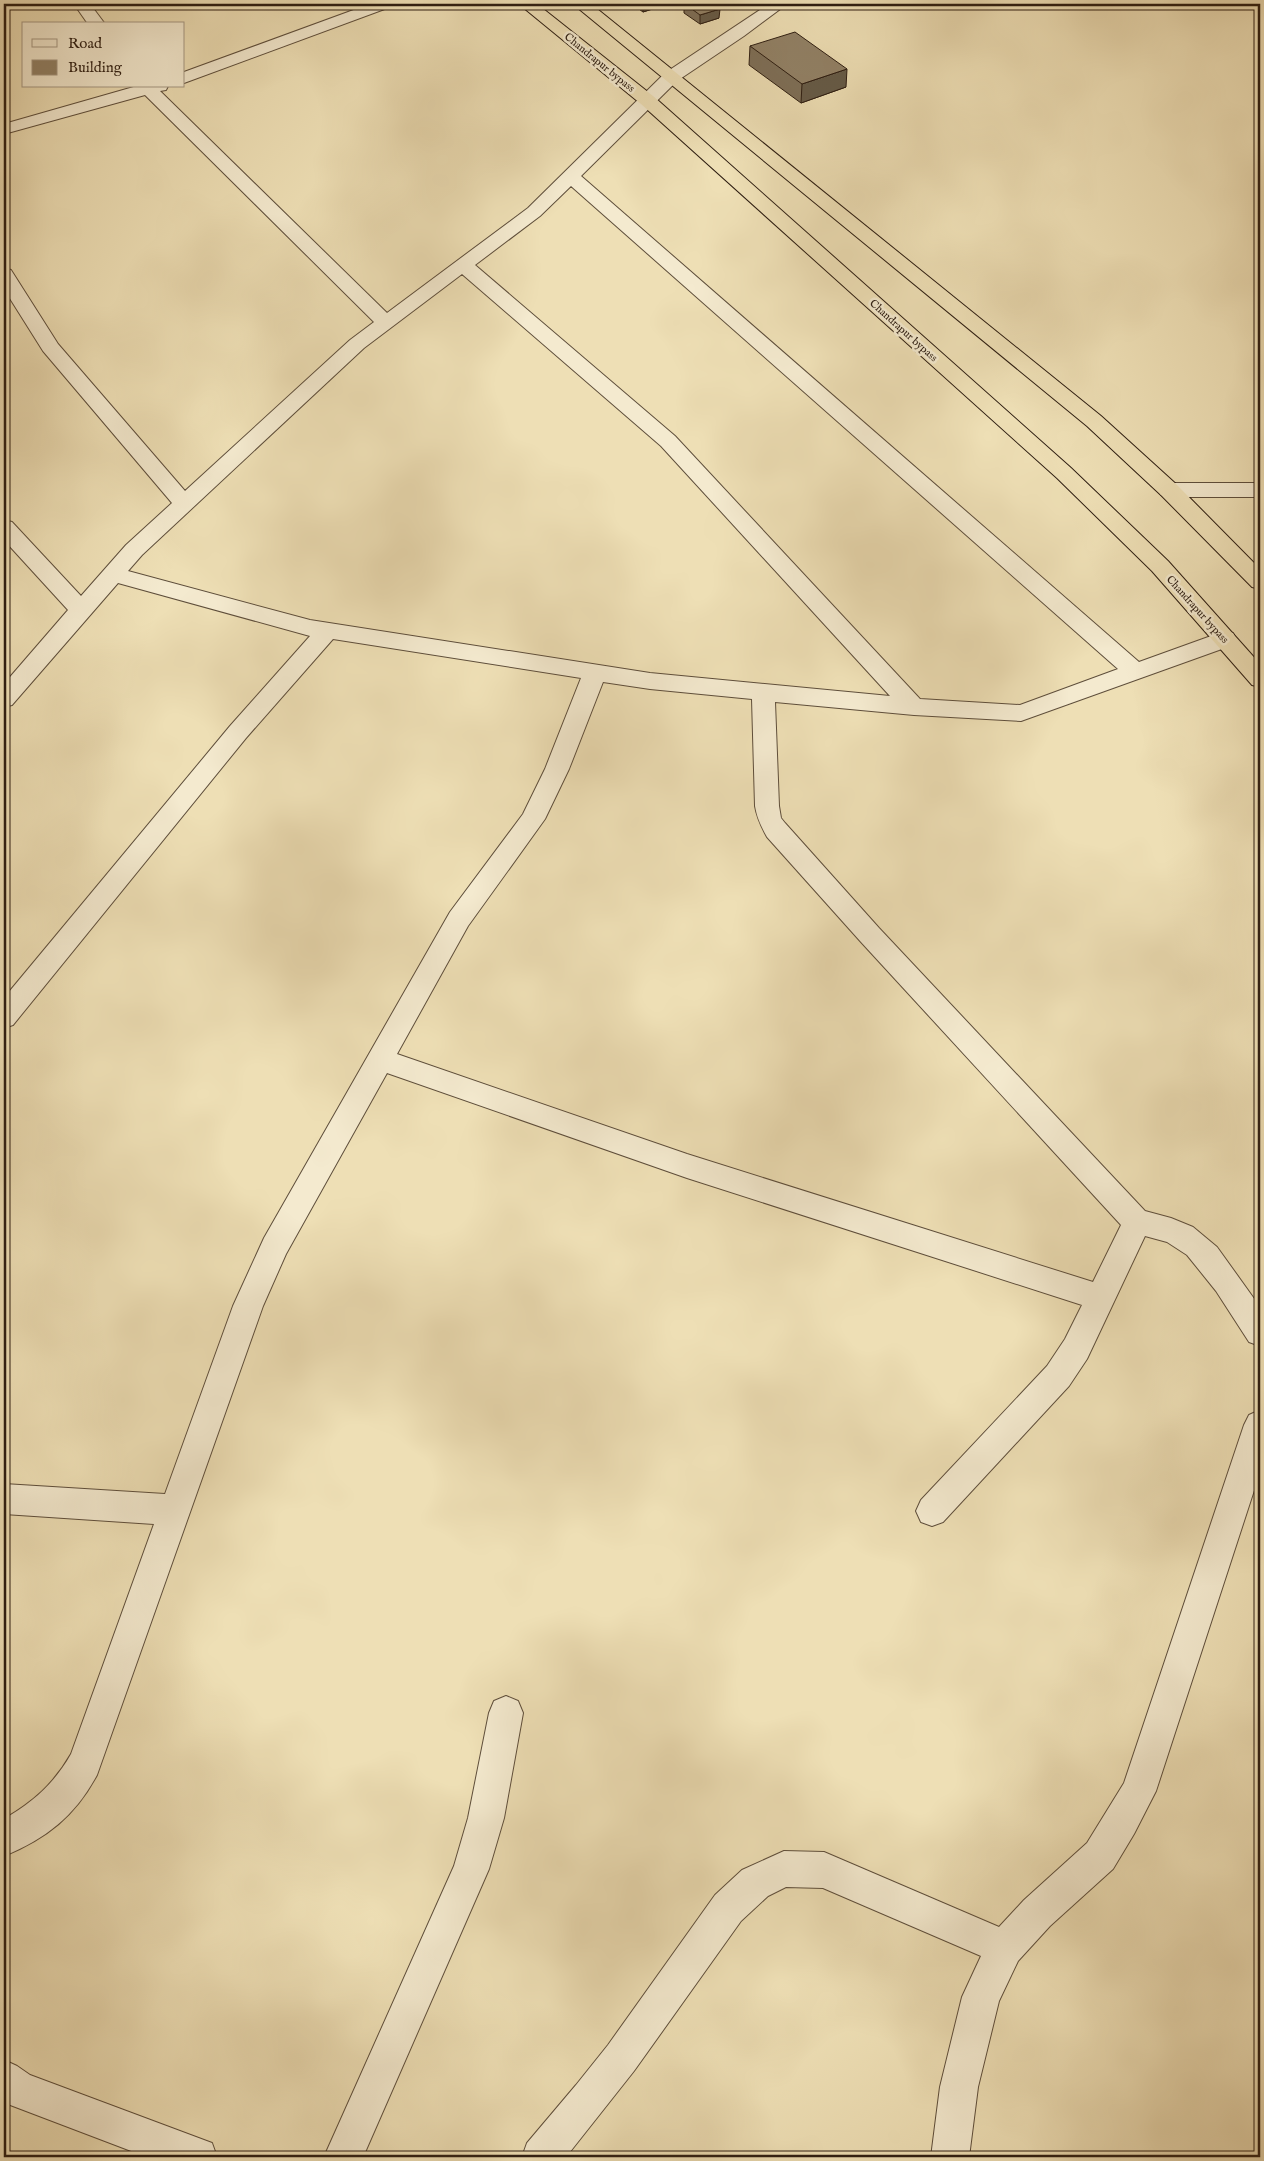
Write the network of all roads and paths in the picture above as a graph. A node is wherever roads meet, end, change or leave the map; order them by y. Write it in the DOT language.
graph roads {
  1 [pos="82,4"];
  2 [pos="384,4"];
  3 [pos="527,4"];
  4 [pos="581,4"];
  5 [pos="779,4"];
  6 [pos="96,22"];
  7 [pos="671,77"];
  8 [pos="185,78"];
  9 [pos="151,88"];
  10 [pos="647,100"];
  11 [pos="4,129"];
  12 [pos="570,176"];
  13 [pos="463,265"];
  14 [pos="4,274"];
  15 [pos="386,323"];
  16 [pos="1168,490"];
  17 [pos="1260,490"];
  18 [pos="184,503"];
  19 [pos="4,527"];
  20 [pos="112,574"];
  21 [pos="1260,582"];
  22 [pos="81,610"];
  23 [pos="327,630"];
  24 [pos="1225,639"];
  25 [pos="595,672"];
  26 [pos="1136,672"];
  27 [pos="1260,679"];
  28 [pos="763,692"];
  29 [pos="4,698"];
  30 [pos="914,707"];
  31 [pos="4,1017"];
  32 [pos="380,1059"];
  33 [pos="1137,1222"];
  34 [pos="1100,1297"];
  35 [pos="1260,1332"];
  36 [pos="1260,1425"];
  37 [pos="4,1499"];
  38 [pos="174,1510"];
  39 [pos="932,1511"];
  40 [pos="506,1713"];
  41 [pos="4,1838"];
  42 [pos="1005,1948"];
  43 [pos="4,2079"];
  44 [pos="198,2157"];
  45 [pos="343,2157"];
  46 [pos="541,2157"];
  47 [pos="950,2157"];
  1 -- 6 [label="street"];
  2 -- 8 [label="street"];
  3 -- 10 [label="highway, Chandrapur bypass"];
  4 -- 7 [label="highway"];
  5 -- 7 [label="street"];
  7 -- 10 [label="street"];
  7 -- 16 [label="highway"];
  9 -- 11 [label="street"];
  9 -- 15 [label="street"];
  10 -- 12 [label="street"];
  10 -- 24 [label="highway, Chandrapur bypass"];
  12 -- 13 [label="street"];
  12 -- 26 [label="street"];
  13 -- 15 [label="street"];
  13 -- 30 [label="street"];
  14 -- 18 [label="street"];
  15 -- 18 [label="street"];
  16 -- 17 [label="street"];
  16 -- 21 [label="highway"];
  18 -- 20 [label="street"];
  19 -- 22 [label="street"];
  20 -- 22 [label="street"];
  20 -- 23 [label="street"];
  22 -- 29 [label="street"];
  23 -- 25 [label="street"];
  23 -- 31 [label="street"];
  24 -- 26 [label="street"];
  24 -- 27 [label="highway, Chandrapur bypass"];
  25 -- 28 [label="street"];
  25 -- 32 [label="street"];
  26 -- 30 [label="street"];
  28 -- 30 [label="street"];
  28 -- 33 [label="street"];
  32 -- 34 [label="street"];
  32 -- 38 [label="street"];
  33 -- 34 [label="street"];
  33 -- 35 [label="street"];
  34 -- 39 [label="street"];
  36 -- 42 [label="street"];
  37 -- 38 [label="street"];
  38 -- 41 [label="street"];
  40 -- 45 [label="street"];
  42 -- 46 [label="street"];
  42 -- 47 [label="street"];
  43 -- 44 [label="street"];
}
